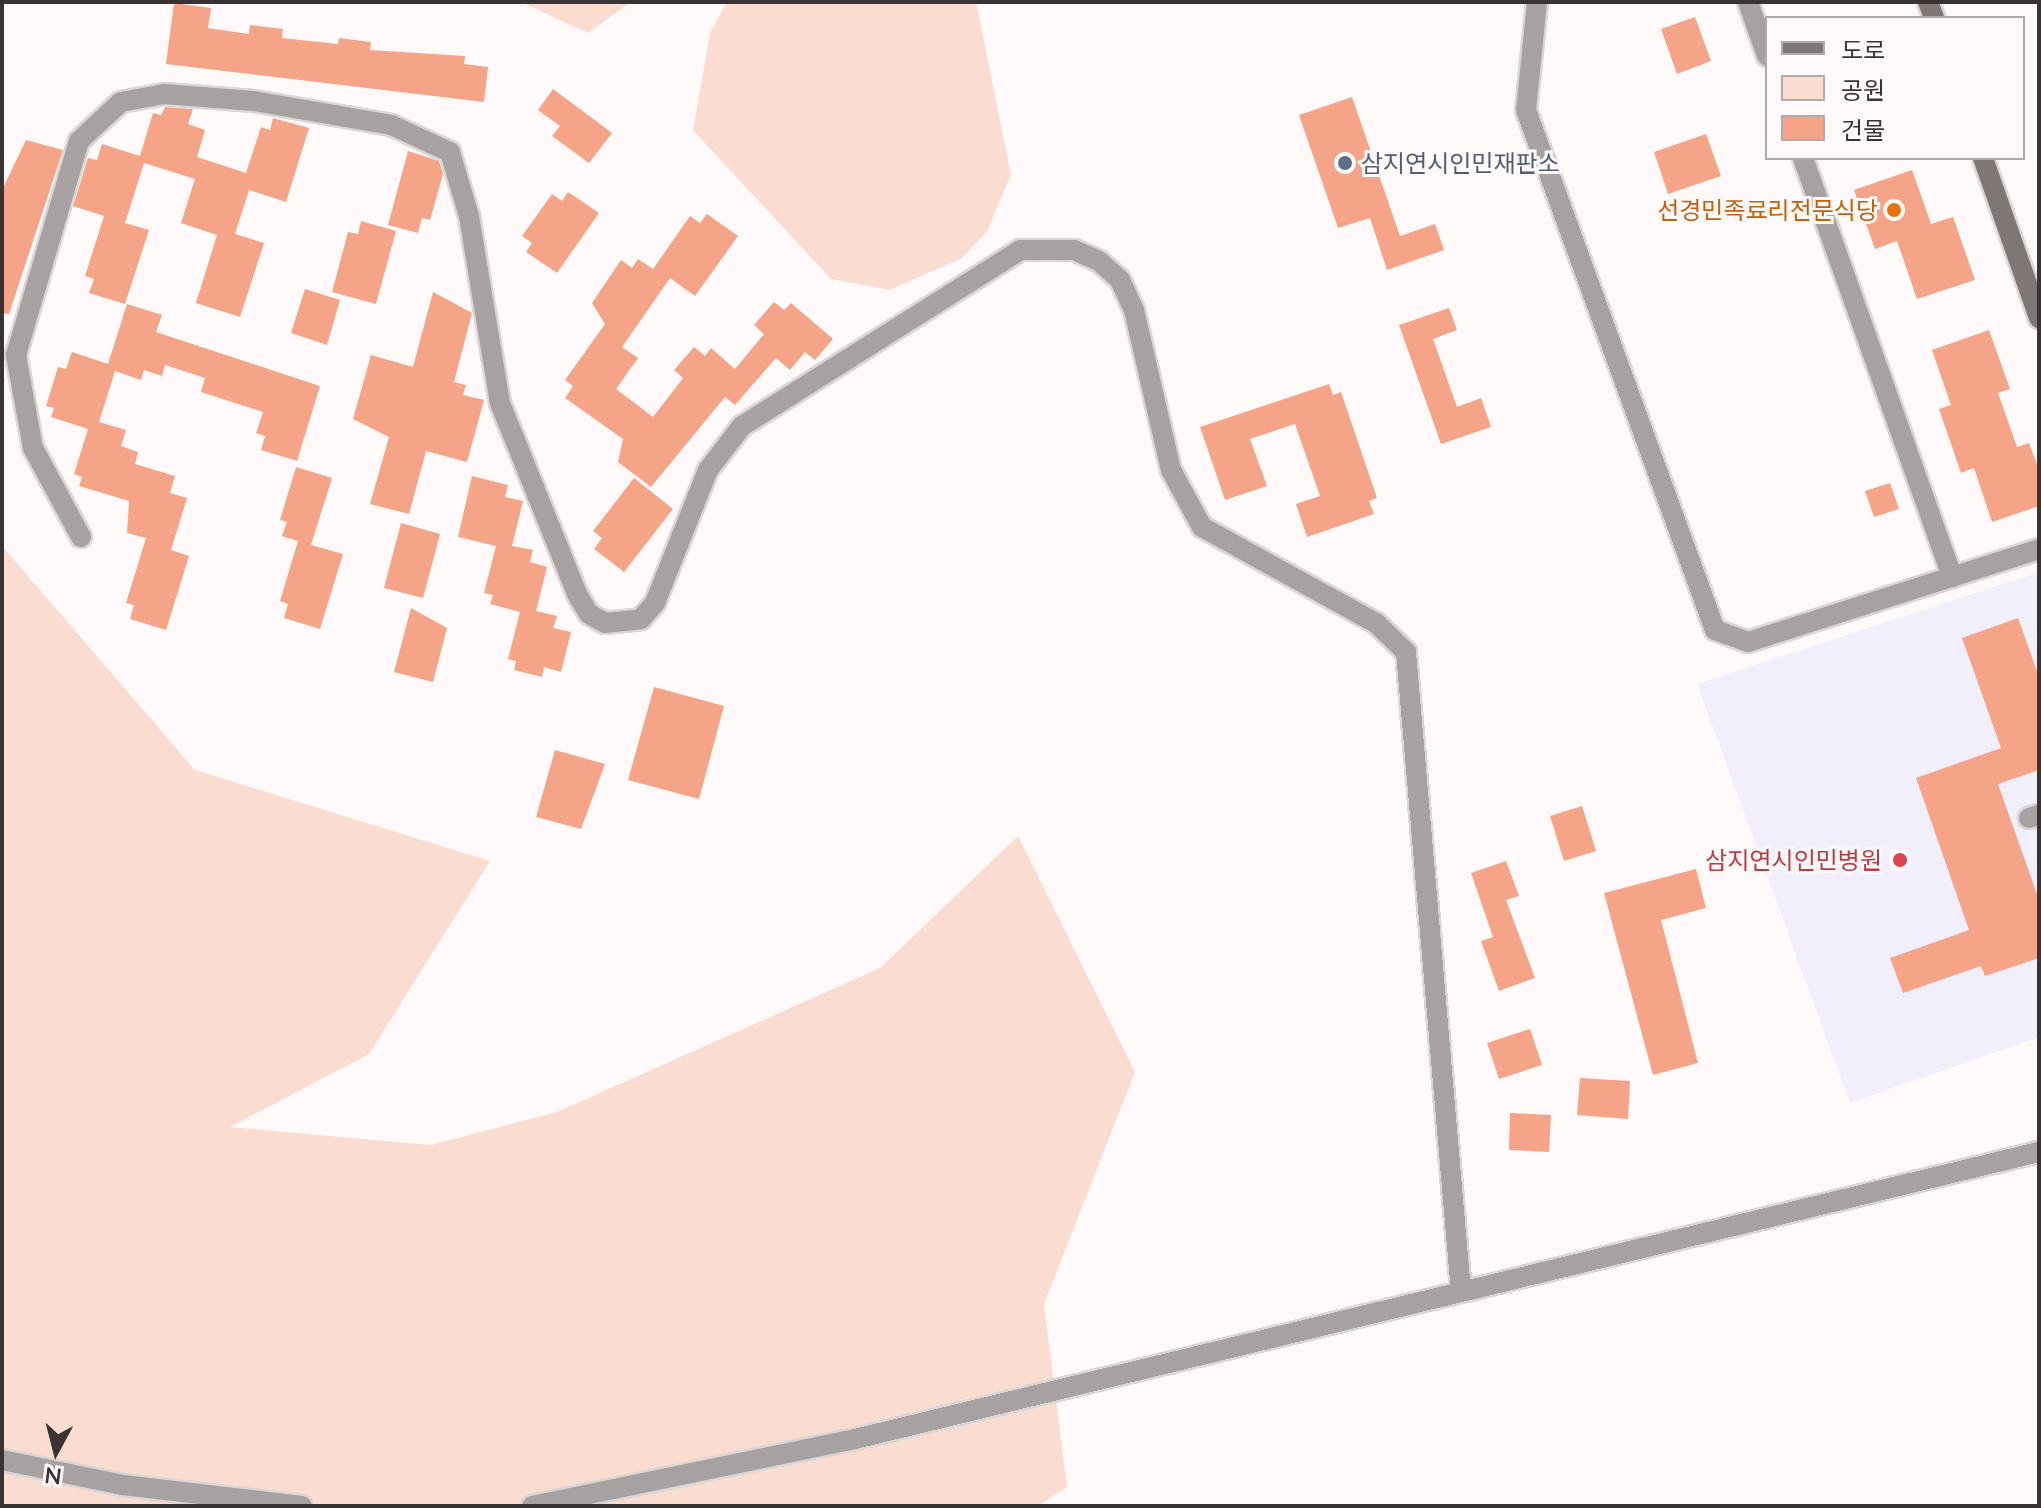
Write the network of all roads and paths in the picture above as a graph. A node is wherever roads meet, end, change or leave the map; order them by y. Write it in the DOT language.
graph roads {
  1 [pos="1537,2"];
  2 [pos="1748,2"];
  3 [pos="1765,50"];
  4 [pos="1804,160"];
  5 [pos="1984,160"];
  6 [pos="2039,318"];
  7 [pos="81,537"];
  8 [pos="2039,549"];
  9 [pos="1952,577"];
  10 [pos="2039,1152"];
  11 [pos="1461,1292"];
  12 [pos="2,1460"];
  13 [pos="302,1506"];
  14 [pos="532,1506"];
  1 -- 9 [label="street"];
  2 -- 3 [label="street"];
  4 -- 9 [label="street"];
  5 -- 6 [label="main road"];
  7 -- 11 [label="street"];
  8 -- 9 [label="street"];
  10 -- 11 [label="street"];
  11 -- 14 [label="street"];
  12 -- 13 [label="street"];
}
